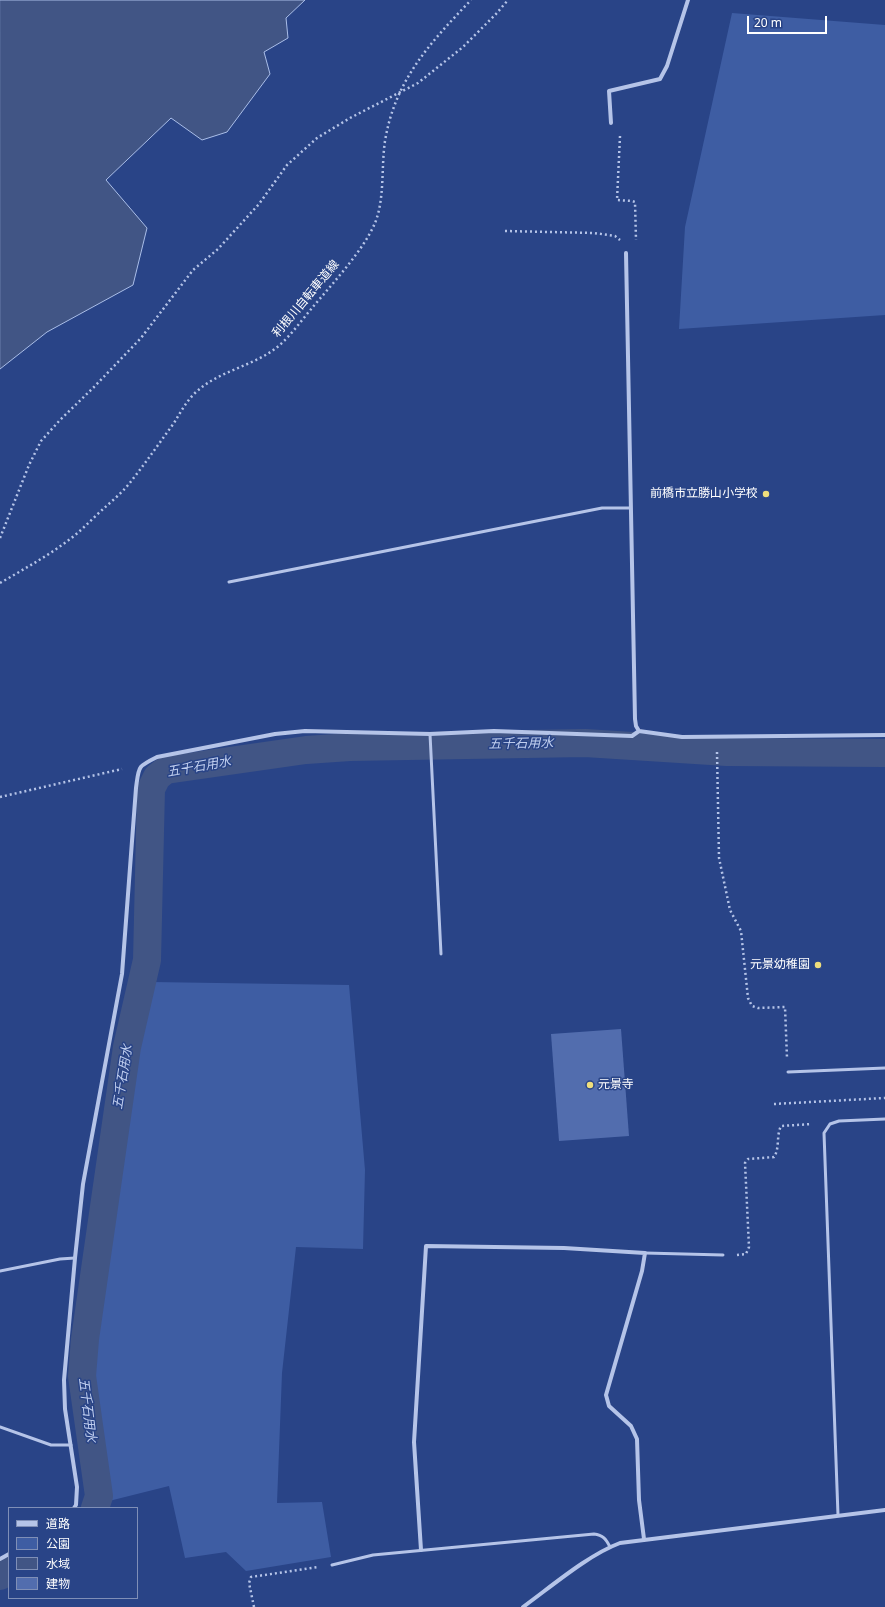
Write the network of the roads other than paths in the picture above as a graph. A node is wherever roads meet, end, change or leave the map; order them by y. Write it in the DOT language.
graph roads {
  1 [pos="688,0"];
  2 [pos="611,122"];
  3 [pos="626,253"];
  4 [pos="630,508"];
  5 [pos="228,582"];
  6 [pos="639,731"];
  7 [pos="430,734"];
  8 [pos="885,735"];
  9 [pos="441,954"];
  10 [pos="885,1068"];
  11 [pos="788,1072"];
  12 [pos="885,1119"];
  13 [pos="645,1253"];
  14 [pos="723,1255"];
  15 [pos="75,1258"];
  16 [pos="0,1271"];
  17 [pos="0,1427"];
  18 [pos="71,1445"];
  19 [pos="75,1507"];
  20 [pos="885,1510"];
  21 [pos="838,1515"];
  22 [pos="644,1539"];
  23 [pos="610,1546"];
  24 [pos="421,1550"];
  25 [pos="332,1565"];
  26 [pos="523,1607"];
  1 -- 2 [label="street"];
  3 -- 4 [label="street"];
  4 -- 5 [label="lane"];
  4 -- 6 [label="street"];
  6 -- 7 [label="street"];
  6 -- 8 [label="street"];
  7 -- 9 [label="lane"];
  7 -- 15 [label="street"];
  10 -- 11 [label="lane"];
  12 -- 21 [label="lane"];
  13 -- 14 [label="lane"];
  13 -- 22 [label="street"];
  13 -- 24 [label="street"];
  15 -- 16 [label="lane"];
  15 -- 18 [label="street"];
  17 -- 18 [label="lane"];
  18 -- 19 [label="street"];
  20 -- 21 [label="street"];
  21 -- 22 [label="street"];
  22 -- 23 [label="street"];
  23 -- 24 [label="lane"];
  23 -- 26 [label="street"];
  24 -- 25 [label="lane"];
}
